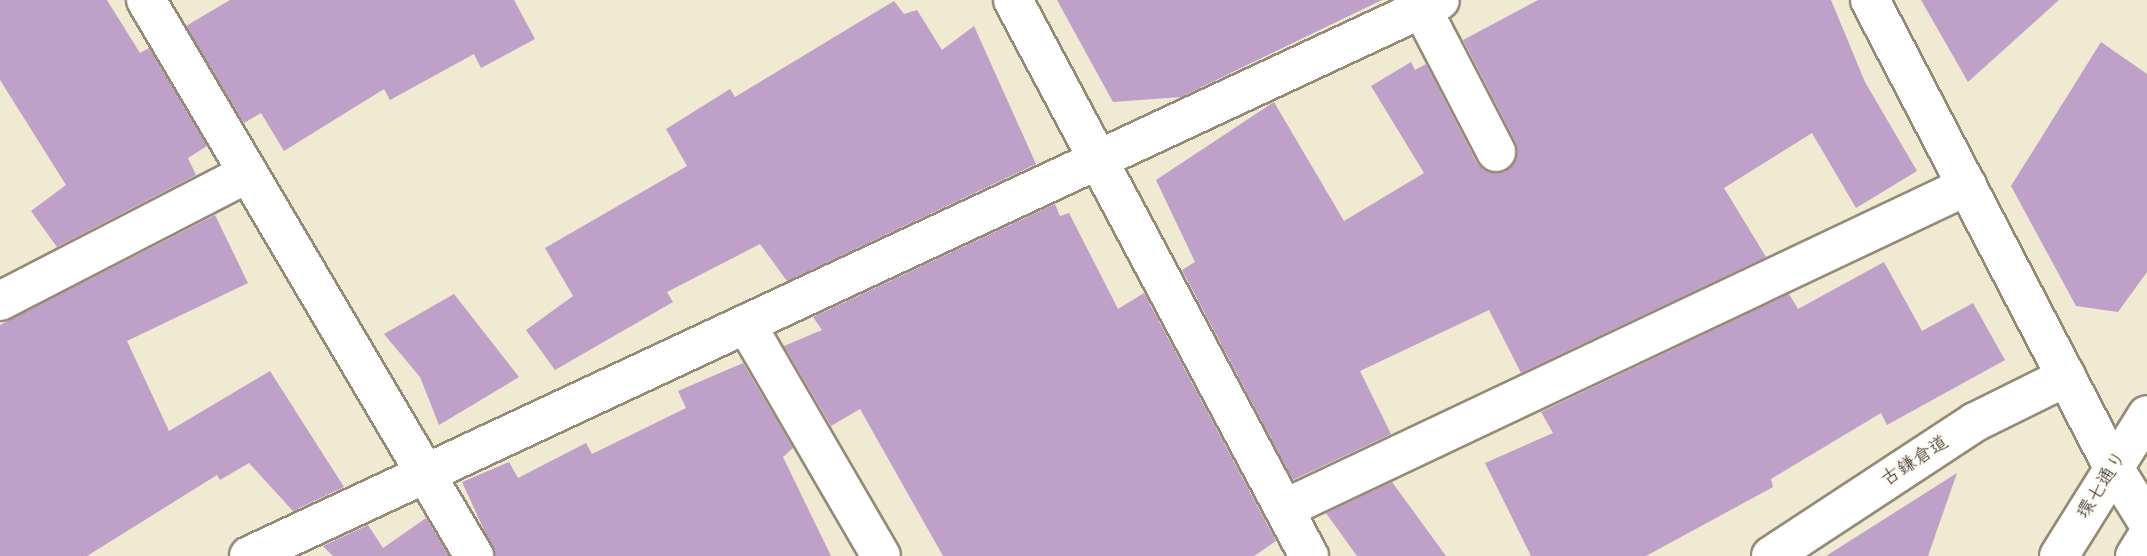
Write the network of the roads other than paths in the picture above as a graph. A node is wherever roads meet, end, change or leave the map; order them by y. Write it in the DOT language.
graph roads {
  1 [pos="146,0"];
  2 [pos="1013,0"];
  3 [pos="1870,0"];
  4 [pos="1413,7"];
  5 [pos="1496,152"];
  6 [pos="1099,162"];
  7 [pos="248,173"];
  8 [pos="1968,186"];
  9 [pos="0,301"];
  10 [pos="746,324"];
  11 [pos="2066,377"];
  12 [pos="2147,415"];
  13 [pos="2112,465"];
  14 [pos="425,473"];
  15 [pos="1284,509"];
  16 [pos="2147,521"];
  17 [pos="2147,537"];
  18 [pos="249,556"];
  19 [pos="474,556"];
  20 [pos="881,556"];
  21 [pos="1309,556"];
  22 [pos="1771,556"];
  23 [pos="2059,556"];
  24 [pos="2135,556"];
  1 -- 7 [label="street"];
  2 -- 6 [label="street"];
  3 -- 8 [label="street"];
  4 -- 5 [label="street"];
  4 -- 6 [label="street"];
  6 -- 10 [label="street"];
  6 -- 15 [label="street"];
  7 -- 9 [label="street"];
  7 -- 14 [label="street"];
  8 -- 11 [label="street"];
  8 -- 15 [label="street"];
  10 -- 14 [label="street"];
  10 -- 20 [label="street"];
  11 -- 13 [label="street"];
  11 -- 22 [label="street, 古鎌倉道"];
  12 -- 13 [label="street, 環七通り"];
  13 -- 16 [label="street"];
  13 -- 23 [label="street, 環七通り"];
  14 -- 18 [label="street"];
  14 -- 19 [label="street"];
  15 -- 21 [label="street"];
  17 -- 24 [label="street"];
}
